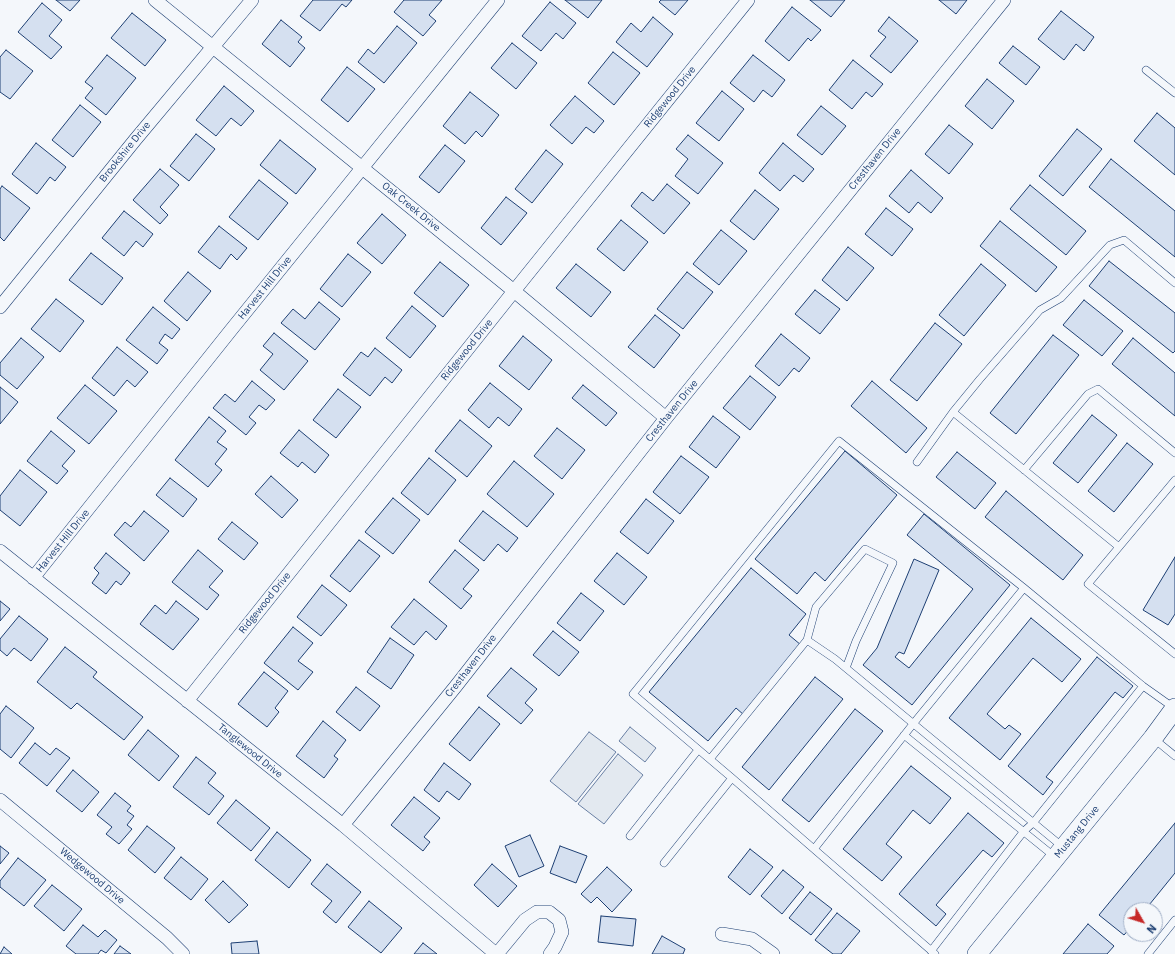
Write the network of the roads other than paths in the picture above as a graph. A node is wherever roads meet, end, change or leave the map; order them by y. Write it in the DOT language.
graph roads {
  1 [pos="154,0"];
  2 [pos="252,0"];
  3 [pos="498,0"];
  4 [pos="748,0"];
  5 [pos="1004,0"];
  6 [pos="213,47"];
  7 [pos="1146,70"];
  8 [pos="1175,93"];
  9 [pos="363,168"];
  10 [pos="1175,282"];
  11 [pos="514,291"];
  12 [pos="0,306"];
  13 [pos="953,412"];
  14 [pos="666,418"];
  15 [pos="1175,453"];
  16 [pos="918,462"];
  17 [pos="1024,470"];
  18 [pos="1175,480"];
  19 [pos="1119,547"];
  20 [pos="0,551"];
  21 [pos="33,578"];
  22 [pos="1024,588"];
  23 [pos="807,640"];
  24 [pos="1175,654"];
  25 [pos="846,668"];
  26 [pos="1143,686"];
  27 [pos="187,701"];
  28 [pos="1175,708"];
  29 [pos="913,724"];
  30 [pos="904,735"];
  31 [pos="1153,738"];
  32 [pos="698,750"];
  33 [pos="1175,756"];
  34 [pos="710,759"];
  35 [pos="732,778"];
  36 [pos="0,800"];
  37 [pos="1033,823"];
  38 [pos="343,826"];
  39 [pos="1024,831"];
  40 [pos="630,836"];
  41 [pos="814,849"];
  42 [pos="1060,853"];
  43 [pos="664,863"];
  44 [pos="1175,920"];
  45 [pos="722,934"];
  46 [pos="933,952"];
  47 [pos="183,954"];
  48 [pos="496,954"];
  49 [pos="550,954"];
  50 [pos="773,954"];
  51 [pos="977,954"];
  52 [pos="1148,954"];
  1 -- 6 [label="street, Oak Creek Drive"];
  2 -- 6 [label="street, Brookshire Drive"];
  3 -- 9 [label="street, Harvest Hill Drive"];
  4 -- 11 [label="street, Ridgewood Drive"];
  5 -- 14 [label="street, Cresthaven Drive"];
  6 -- 9 [label="street, Oak Creek Drive"];
  6 -- 12 [label="street, Brookshire Drive"];
  7 -- 8 [label="lane"];
  9 -- 11 [label="street, Oak Creek Drive"];
  9 -- 21 [label="street, Harvest Hill Drive"];
  10 -- 13 [label="lane"];
  11 -- 14 [label="street, Oak Creek Drive"];
  11 -- 27 [label="street, Ridgewood Drive"];
  13 -- 16 [label="lane"];
  13 -- 17 [label="lane"];
  14 -- 38 [label="street, Cresthaven Drive"];
  15 -- 17 [label="lane"];
  17 -- 19 [label="lane"];
  18 -- 19 [label="lane"];
  19 -- 24 [label="lane"];
  20 -- 21 [label="street, Tanglewood Drive"];
  21 -- 27 [label="street, Tanglewood Drive"];
  22 -- 26 [label="lane"];
  22 -- 29 [label="lane"];
  22 -- 32 [label="lane"];
  23 -- 25 [label="lane"];
  23 -- 25 [label="lane"];
  23 -- 34 [label="lane"];
  25 -- 29 [label="lane"];
  26 -- 28 [label="lane"];
  26 -- 37 [label="lane"];
  27 -- 38 [label="street, Tanglewood Drive"];
  28 -- 31 [label="main road, Mustang Drive"];
  29 -- 30 [label="lane"];
  29 -- 37 [label="lane"];
  30 -- 39 [label="lane"];
  30 -- 41 [label="lane"];
  31 -- 33 [label="lane"];
  31 -- 42 [label="main road, Mustang Drive"];
  32 -- 34 [label="lane"];
  32 -- 40 [label="lane"];
  34 -- 35 [label="lane"];
  35 -- 41 [label="lane"];
  35 -- 43 [label="lane"];
  36 -- 47 [label="street, Wedgewood Drive"];
  37 -- 39 [label="lane"];
  37 -- 42 [label="lane"];
  38 -- 48 [label="street, Tanglewood Drive"];
  39 -- 42 [label="lane"];
  39 -- 46 [label="lane"];
  41 -- 46 [label="lane"];
  42 -- 51 [label="main road, Mustang Drive"];
  44 -- 52 [label="lane"];
  45 -- 50 [label="street"];
  48 -- 49 [label="street"];
}
